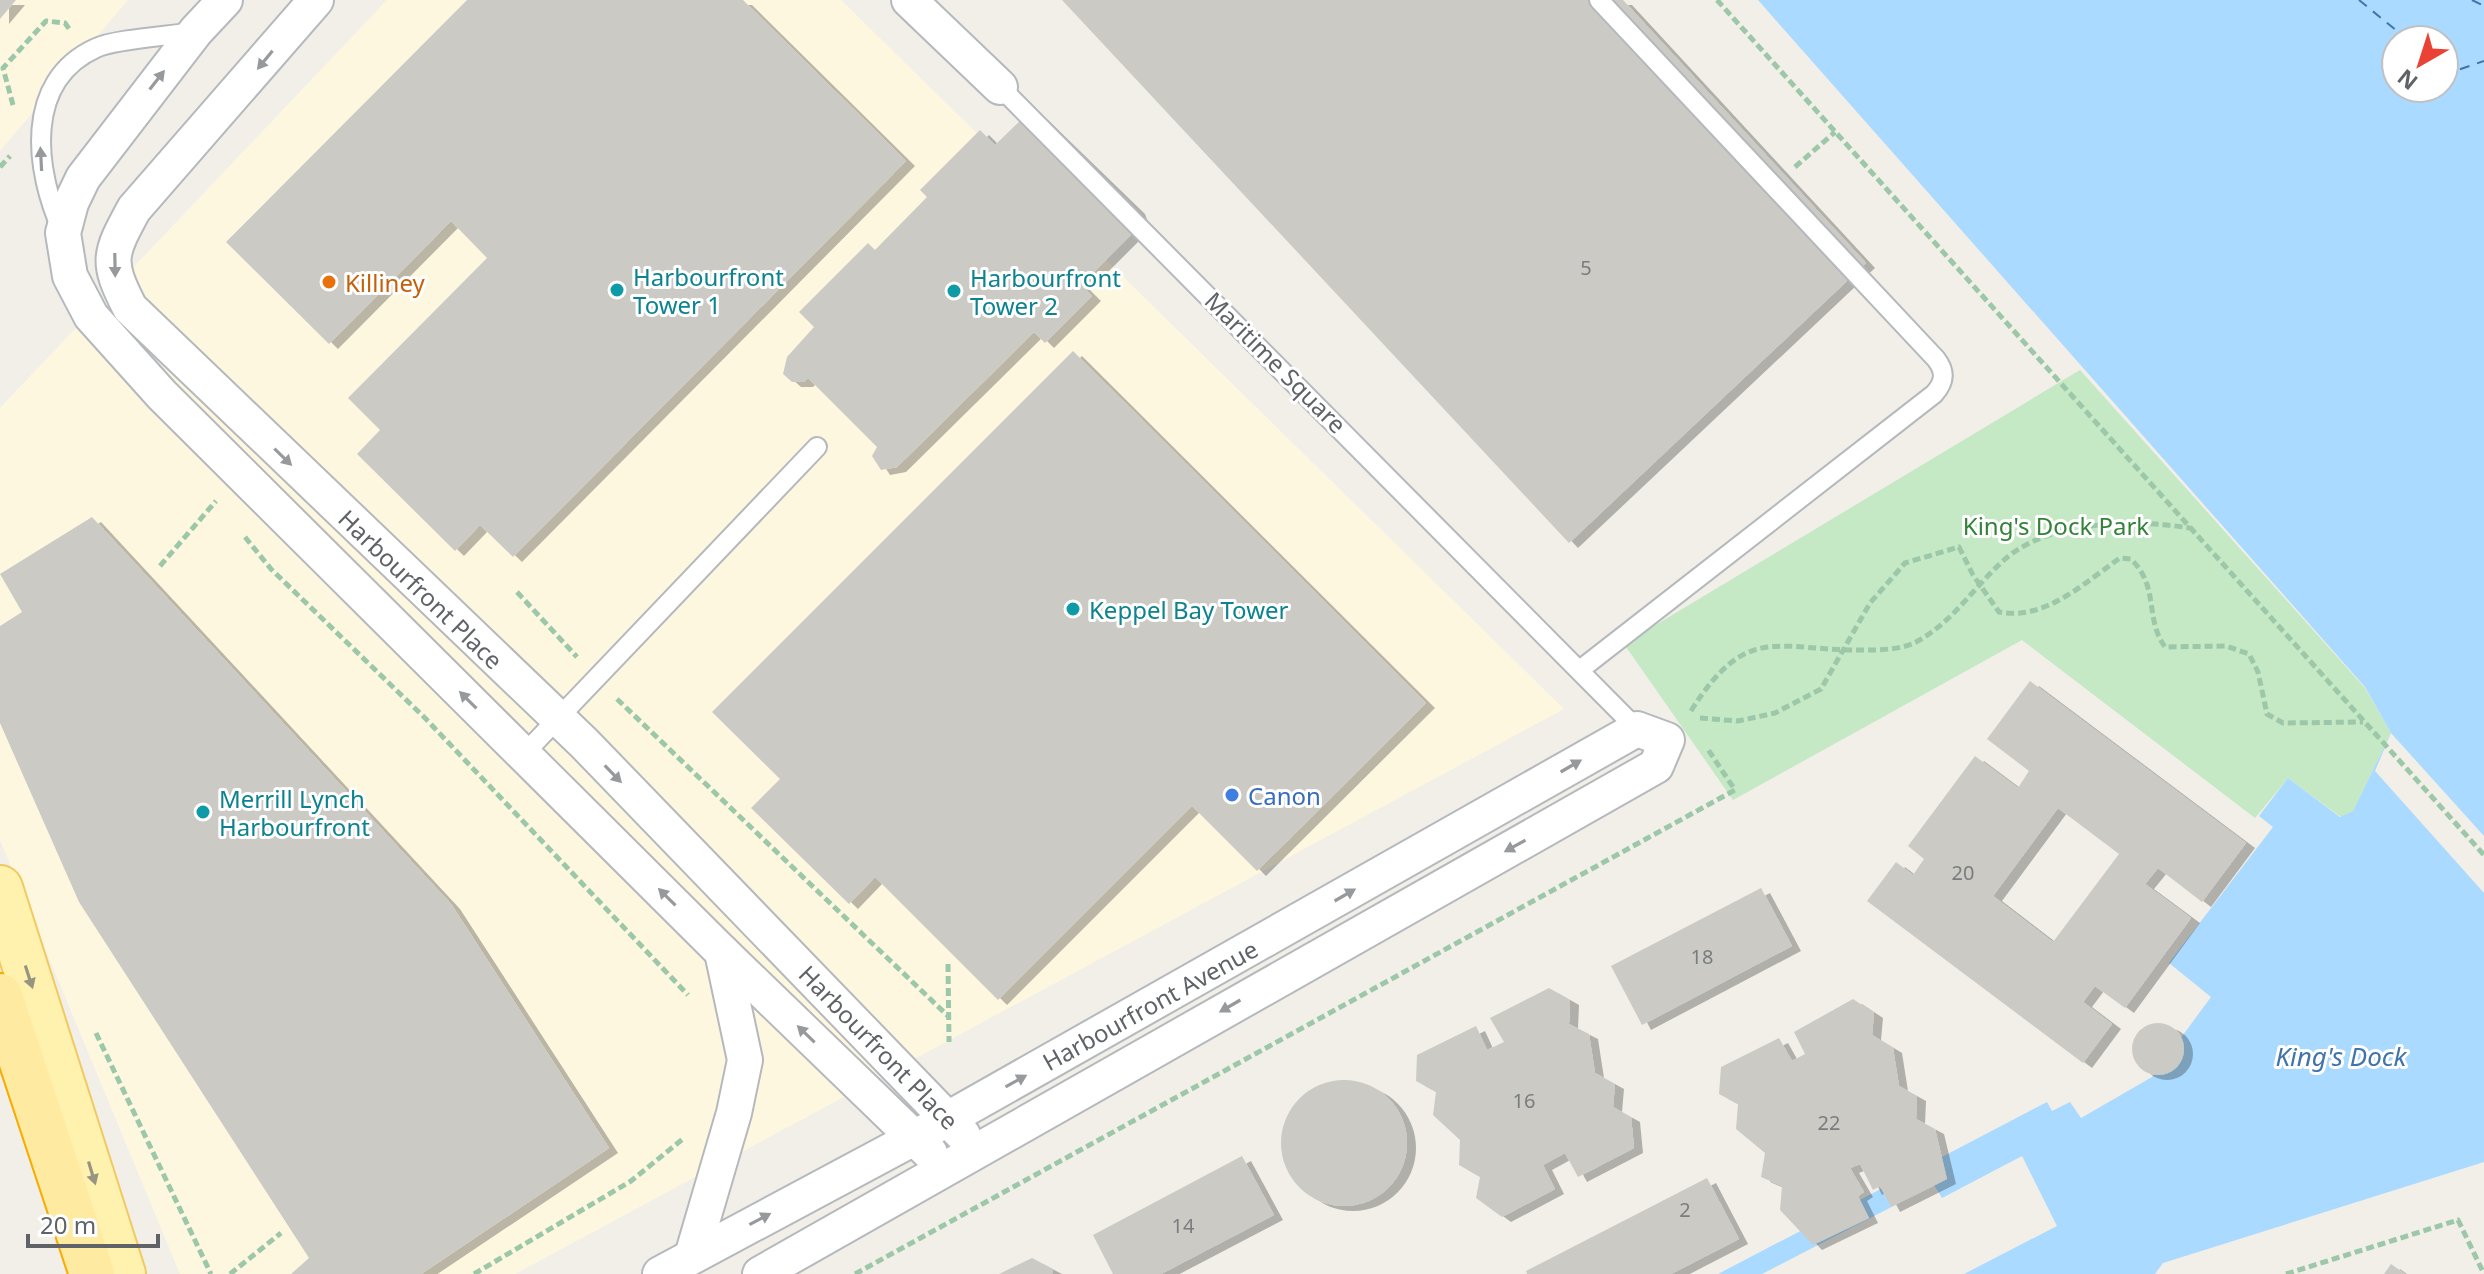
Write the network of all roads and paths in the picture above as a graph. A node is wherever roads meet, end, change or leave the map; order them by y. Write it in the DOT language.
graph roads {
  1 [pos="316,0"];
  2 [pos="909,0"];
  3 [pos="1599,0"];
  4 [pos="1717,0"];
  5 [pos="210,13"];
  6 [pos="1000,87"];
  7 [pos="1836,132"];
  8 [pos="1785,176"];
  9 [pos="63,233"];
  10 [pos="817,447"];
  11 [pos="225,512"];
  12 [pos="2191,528"];
  13 [pos="243,535"];
  14 [pos="160,566"];
  15 [pos="1981,586"];
  16 [pos="517,592"];
  17 [pos="1843,650"];
  18 [pos="1581,669"];
  19 [pos="596,678"];
  20 [pos="557,719"];
  21 [pos="2363,722"];
  22 [pos="1662,738"];
  23 [pos="523,755"];
  24 [pos="2484,855"];
  25 [pos="0,888"];
  26 [pos="1277,934"];
  27 [pos="722,952"];
  28 [pos="948,964"];
  29 [pos="1298,968"];
  30 [pos="0,996"];
  31 [pos="695,1006"];
  32 [pos="948,1016"];
  33 [pos="89,1019"];
  34 [pos="949,1042"];
  35 [pos="948,1119"];
  36 [pos="686,1136"];
  37 [pos="914,1138"];
  38 [pos="977,1149"];
  39 [pos="944,1168"];
  40 [pos="281,1233"];
  41 [pos="692,1256"];
  42 [pos="92,1274"];
  43 [pos="123,1274"];
  44 [pos="211,1274"];
  45 [pos="230,1274"];
  46 [pos="474,1274"];
  47 [pos="660,1274"];
  48 [pos="760,1274"];
  49 [pos="855,1274"];
  50 [pos="2286,1274"];
  51 [pos="2484,1274"];
  1 -- 20 [label="street, Harbourfront Place, one-way"];
  2 -- 6 [label="street, Maritime Square"];
  3 -- 18 [label="lane"];
  4 -- 7 [label="path"];
  9 -- 5 [label="street, Harbourfront Place, one-way"];
  9 -- 5 [label="lane, one-way"];
  6 -- 18 [label="lane, Maritime Square"];
  7 -- 8 [label="path"];
  7 -- 12 [label="path"];
  23 -- 9 [label="street, Harbourfront Place, one-way"];
  10 -- 19 [label="lane"];
  11 -- 14 [label="path"];
  12 -- 15 [label="path"];
  12 -- 21 [label="path"];
  13 -- 31 [label="path"];
  15 -- 17 [label="path"];
  15 -- 17 [label="path"];
  15 -- 21 [label="path"];
  16 -- 19 [label="path"];
  17 -- 22 [label="path"];
  17 -- 22 [label="path"];
  18 -- 22 [label="lane, Maritime Square"];
  19 -- 20 [label="lane"];
  19 -- 32 [label="path"];
  20 -- 23 [label="lane"];
  20 -- 35 [label="street, Harbourfront Place, one-way"];
  21 -- 24 [label="path"];
  26 -- 22 [label="street, Harbourfront Avenue, one-way"];
  22 -- 29 [label="street, Harbourfront Avenue, one-way"];
  22 -- 49 [label="path"];
  27 -- 23 [label="street, Harbourfront Place, one-way"];
  25 -- 43 [label="main road, one-way"];
  26 -- 29 [label="street"];
  35 -- 26 [label="street, Harbourfront Avenue, one-way"];
  37 -- 27 [label="street, Harbourfront Place, one-way"];
  27 -- 41 [label="street"];
  28 -- 32 [label="path"];
  29 -- 38 [label="street, Harbourfront Avenue, one-way"];
  30 -- 42 [label="highway"];
  32 -- 34 [label="path"];
  33 -- 44 [label="path"];
  35 -- 37 [label="street, Harbourfront Avenue"];
  35 -- 38 [label="street, Harbourfront Place"];
  36 -- 46 [label="path"];
  37 -- 39 [label="street, Harbourfront Place"];
  41 -- 37 [label="street, Harbourfront Avenue, one-way"];
  38 -- 39 [label="street, Harbourfront Avenue"];
  39 -- 48 [label="street, Harbourfront Avenue"];
  40 -- 45 [label="path"];
  41 -- 47 [label="street, Harbourfront Avenue"];
  50 -- 51 [label="path"];
}
